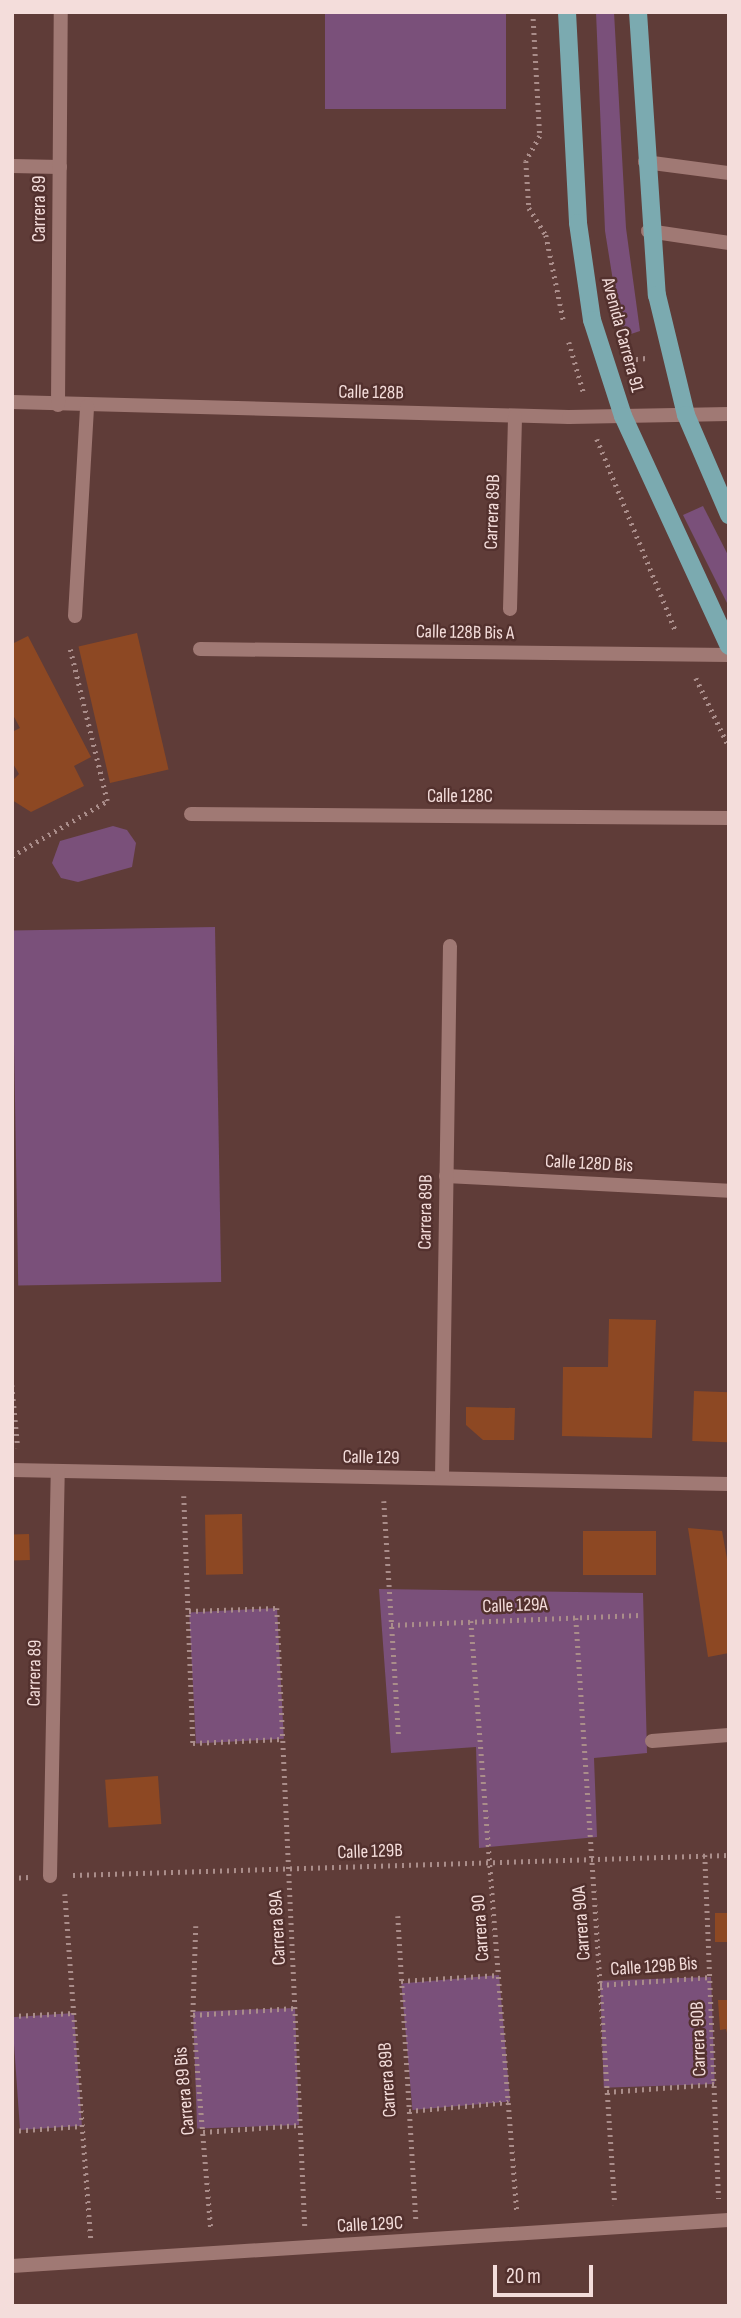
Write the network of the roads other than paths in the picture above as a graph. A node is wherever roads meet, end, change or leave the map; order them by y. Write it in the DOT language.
graph roads {
  1 [pos="61,12"];
  2 [pos="568,12"];
  3 [pos="638,12"];
  4 [pos="645,162"];
  5 [pos="12,166"];
  6 [pos="60,167"];
  7 [pos="729,173"];
  8 [pos="648,231"];
  9 [pos="729,243"];
  10 [pos="12,402"];
  11 [pos="58,405"];
  12 [pos="87,406"];
  13 [pos="729,414"];
  14 [pos="686,415"];
  15 [pos="515,416"];
  16 [pos="622,416"];
  17 [pos="729,515"];
  18 [pos="510,609"];
  19 [pos="75,616"];
  20 [pos="729,646"];
  21 [pos="200,649"];
  22 [pos="729,655"];
  23 [pos="191,814"];
  24 [pos="729,818"];
  25 [pos="450,946"];
  26 [pos="446,1175"];
  27 [pos="729,1191"];
  28 [pos="16,1470"];
  29 [pos="58,1471"];
  30 [pos="442,1478"];
  31 [pos="729,1484"];
  32 [pos="729,1735"];
  33 [pos="652,1741"];
  34 [pos="57,1876"];
  35 [pos="724,2221"];
  36 [pos="12,2266"];
  1 -- 6 [label="street, Carrera 89"];
  2 -- 16 [label="main road, Avenida Carrera 91"];
  3 -- 4 [label="main road, Avenida Carrera 91"];
  4 -- 7 [label="street"];
  4 -- 8 [label="main road, Avenida Carrera 91"];
  5 -- 6 [label="street"];
  6 -- 11 [label="street, Carrera 89"];
  8 -- 9 [label="street"];
  8 -- 14 [label="main road, Avenida Carrera 91"];
  10 -- 11 [label="street, Calle 128B"];
  11 -- 12 [label="street, Calle 128B"];
  12 -- 15 [label="street, Calle 128B"];
  12 -- 19 [label="street"];
  13 -- 14 [label="street, Calle 128B"];
  14 -- 16 [label="street, Calle 128B"];
  14 -- 17 [label="main road, Avenida Carrera 91"];
  15 -- 16 [label="street, Calle 128B"];
  15 -- 18 [label="street, Carrera 89B"];
  16 -- 20 [label="main road, Avenida Carrera 91"];
  21 -- 22 [label="street, Calle 128B Bis A"];
  23 -- 24 [label="street, Calle 128C"];
  25 -- 26 [label="street, Carrera 89B"];
  26 -- 27 [label="street, Calle 128D Bis"];
  26 -- 30 [label="street, Carrera 89B"];
  28 -- 29 [label="street, Calle 129"];
  29 -- 30 [label="street, Calle 129"];
  29 -- 34 [label="street, Carrera 89"];
  30 -- 31 [label="street, Calle 129"];
  32 -- 33 [label="street"];
  35 -- 36 [label="street, Calle 129C"];
}
